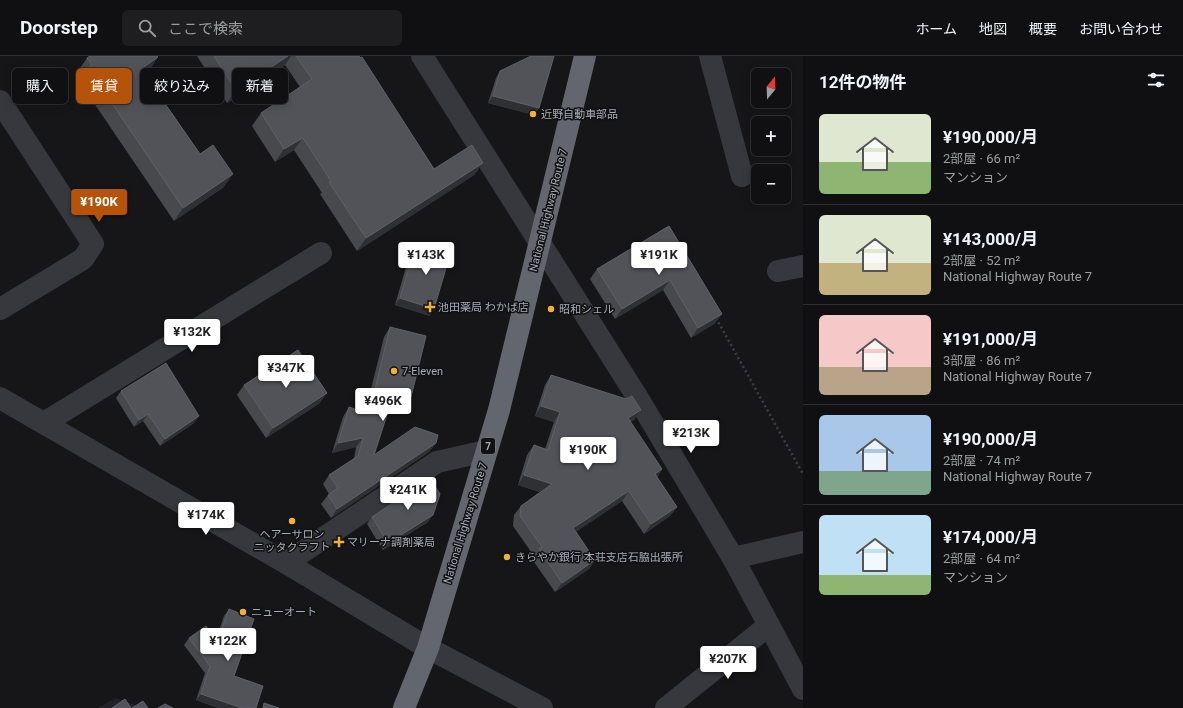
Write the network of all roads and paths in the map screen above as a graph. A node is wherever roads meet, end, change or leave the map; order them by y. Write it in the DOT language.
graph roads {
  1 [pos="422,56"];
  2 [pos="585,56"];
  3 [pos="710,56"];
  4 [pos="0,101"];
  5 [pos="742,176"];
  6 [pos="540,243"];
  7 [pos="321,253"];
  8 [pos="803,266"];
  9 [pos="778,271"];
  10 [pos="0,309"];
  11 [pos="714,315"];
  12 [pos="1,401"];
  13 [pos="44,423"];
  14 [pos="486,451"];
  15 [pos="803,474"];
  16 [pos="803,542"];
  17 [pos="733,558"];
  18 [pos="286,563"];
  19 [pos="769,625"];
  20 [pos="428,648"];
  21 [pos="803,687"];
  22 [pos="404,708"];
  23 [pos="542,708"];
  24 [pos="666,708"];
  1 -- 6 [label="street"];
  2 -- 6 [label="highway, National Highway Route 7 / 7"];
  3 -- 5 [label="street"];
  4 -- 10 [label="street"];
  6 -- 14 [label="highway, National Highway Route 7 / 7"];
  6 -- 17 [label="street"];
  7 -- 13 [label="street"];
  8 -- 9 [label="street"];
  11 -- 15 [label="path"];
  12 -- 13 [label="street"];
  13 -- 18 [label="street"];
  14 -- 18 [label="street"];
  14 -- 20 [label="highway, National Highway Route 7 / 7"];
  16 -- 17 [label="street"];
  17 -- 19 [label="street"];
  18 -- 20 [label="street"];
  19 -- 21 [label="street"];
  19 -- 24 [label="street"];
  20 -- 22 [label="highway, National Highway Route 7 / 7"];
  20 -- 23 [label="street"];
}
